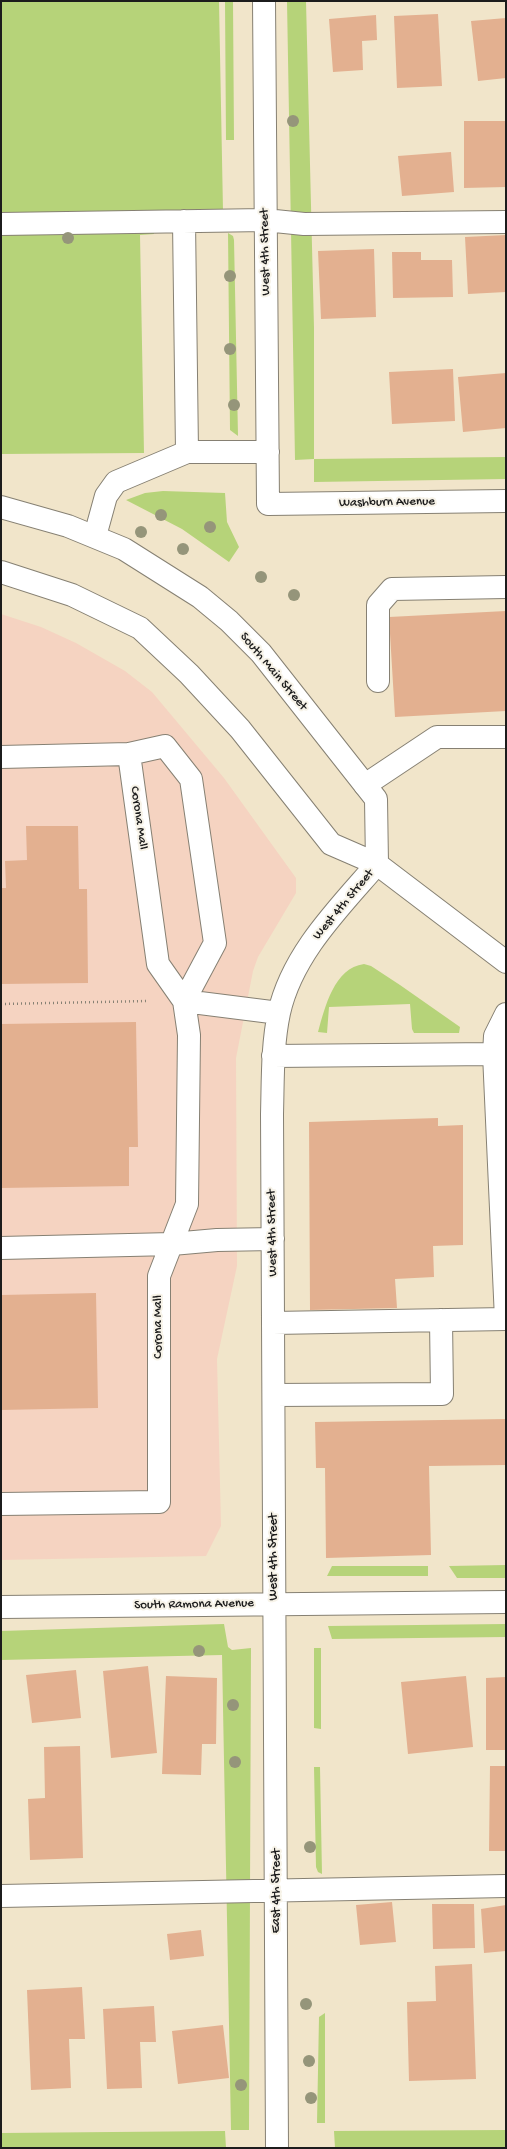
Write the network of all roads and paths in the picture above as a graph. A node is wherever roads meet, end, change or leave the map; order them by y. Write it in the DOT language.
graph roads {
  1 [pos="264,1"];
  2 [pos="265,220"];
  3 [pos="184,221"];
  4 [pos="506,222"];
  5 [pos="1,224"];
  6 [pos="187,452"];
  7 [pos="268,452"];
  8 [pos="506,501"];
  9 [pos="268,504"];
  10 [pos="1,507"];
  11 [pos="95,536"];
  12 [pos="1,572"];
  13 [pos="506,587"];
  14 [pos="378,681"];
  15 [pos="506,737"];
  16 [pos="129,754"];
  17 [pos="1,757"];
  18 [pos="365,784"];
  19 [pos="377,864"];
  20 [pos="506,962"];
  21 [pos="184,1000"];
  22 [pos="1,1004"];
  23 [pos="279,1012"];
  24 [pos="506,1014"];
  25 [pos="494,1054"];
  26 [pos="273,1056"];
  27 [pos="273,1239"];
  28 [pos="172,1244"];
  29 [pos="1,1248"];
  30 [pos="506,1319"];
  31 [pos="441,1320"];
  32 [pos="273,1323"];
  33 [pos="274,1395"];
  34 [pos="1,1504"];
  35 [pos="506,1602"];
  36 [pos="274,1604"];
  37 [pos="1,1607"];
  38 [pos="275,1634"];
  39 [pos="506,1886"];
  40 [pos="277,1892"];
  41 [pos="1,1896"];
  42 [pos="277,2148"];
  1 -- 2 [label="street, West 4th Street"];
  2 -- 3 [label="street"];
  2 -- 4 [label="street"];
  2 -- 7 [label="street, West 4th Street"];
  3 -- 5 [label="street"];
  3 -- 6 [label="street"];
  6 -- 7 [label="street"];
  6 -- 11 [label="street"];
  7 -- 9 [label="street, West 4th Street"];
  8 -- 9 [label="street, Washburn Avenue"];
  10 -- 11 [label="street, South Main Street"];
  11 -- 18 [label="street, South Main Street"];
  12 -- 19 [label="street"];
  13 -- 14 [label="street"];
  15 -- 18 [label="street"];
  16 -- 17 [label="street"];
  16 -- 21 [label="street, Corona Mall"];
  16 -- 21 [label="street"];
  18 -- 19 [label="street, South Main Street"];
  19 -- 20 [label="street"];
  19 -- 23 [label="street, West 4th Street"];
  21 -- 22 [label="path"];
  21 -- 23 [label="street"];
  21 -- 28 [label="street, Corona Mall"];
  23 -- 26 [label="street, West 4th Street"];
  24 -- 25 [label="street"];
  25 -- 26 [label="street"];
  25 -- 30 [label="street"];
  26 -- 27 [label="street, West 4th Street"];
  27 -- 28 [label="street"];
  27 -- 32 [label="street, West 4th Street"];
  28 -- 29 [label="street"];
  28 -- 34 [label="street, Corona Mall"];
  30 -- 31 [label="street"];
  31 -- 32 [label="street"];
  31 -- 33 [label="street"];
  32 -- 33 [label="street, West 4th Street"];
  33 -- 36 [label="street, West 4th Street"];
  35 -- 36 [label="street, South Ramona Avenue"];
  36 -- 37 [label="street, South Ramona Avenue"];
  36 -- 38 [label="street, West 4th Street"];
  38 -- 40 [label="street, East 4th Street"];
  39 -- 40 [label="street"];
  40 -- 41 [label="street"];
  40 -- 42 [label="street, East 4th Street"];
}
